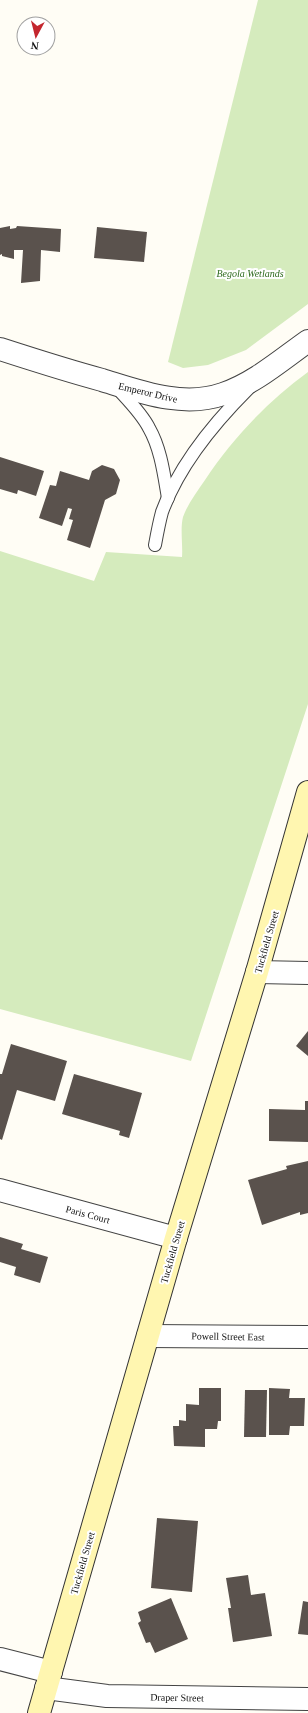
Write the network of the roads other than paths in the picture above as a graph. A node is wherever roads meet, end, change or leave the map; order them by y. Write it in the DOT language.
graph roads {
  1 [pos="308,341"];
  2 [pos="0,349"];
  3 [pos="266,371"];
  4 [pos="114,384"];
  5 [pos="168,498"];
  6 [pos="155,545"];
  7 [pos="308,792"];
  8 [pos="257,972"];
  9 [pos="308,973"];
  10 [pos="0,1190"];
  11 [pos="176,1238"];
  12 [pos="148,1336"];
  13 [pos="308,1337"];
  14 [pos="0,1660"];
  15 [pos="49,1680"];
  16 [pos="308,1699"];
  17 [pos="39,1713"];
  1 -- 3 [label="street, Emperor Drive"];
  2 -- 4 [label="street, Emperor Drive"];
  3 -- 4 [label="street, Emperor Drive"];
  3 -- 5 [label="lane"];
  4 -- 5 [label="lane"];
  5 -- 6 [label="lane"];
  7 -- 8 [label="main road, Tuckfield Street"];
  8 -- 9 [label="street"];
  8 -- 11 [label="main road, Tuckfield Street"];
  10 -- 11 [label="street, Paris Court"];
  11 -- 12 [label="main road, Tuckfield Street"];
  12 -- 13 [label="street, Powell Street East"];
  12 -- 15 [label="main road, Tuckfield Street"];
  14 -- 15 [label="street, Draper Street"];
  15 -- 16 [label="street, Draper Street"];
  15 -- 17 [label="main road, Tuckfield Street"];
}
